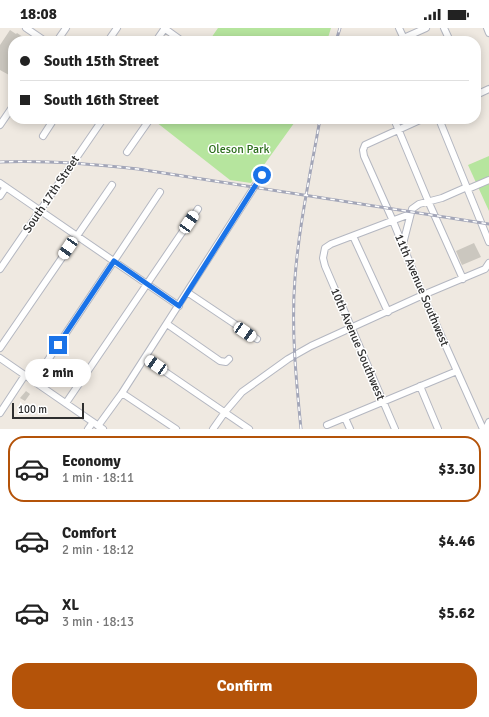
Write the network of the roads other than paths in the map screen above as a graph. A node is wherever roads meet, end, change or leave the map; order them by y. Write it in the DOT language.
graph roads {
  1 [pos="26,28"];
  2 [pos="165,28"];
  3 [pos="426,28"];
  4 [pos="487,28"];
  5 [pos="489,33"];
  6 [pos="38,36"];
  7 [pos="175,36"];
  8 [pos="411,36"];
  9 [pos="8,113"];
  10 [pos="0,124"];
  11 [pos="51,124"];
  12 [pos="100,124"];
  13 [pos="147,124"];
  14 [pos="396,124"];
  15 [pos="411,124"];
  16 [pos="441,124"];
  17 [pos="398,130"];
  18 [pos="43,136"];
  19 [pos="127,152"];
  20 [pos="262,175"];
  21 [pos="489,180"];
  22 [pos="0,183"];
  23 [pos="112,185"];
  24 [pos="6,187"];
  25 [pos="467,188"];
  26 [pos="160,192"];
  27 [pos="0,196"];
  28 [pos="429,203"];
  29 [pos="198,209"];
  30 [pos="40,211"];
  31 [pos="410,214"];
  32 [pos="393,221"];
  33 [pos="76,236"];
  34 [pos="353,236"];
  35 [pos="489,242"];
  36 [pos="402,244"];
  37 [pos="114,261"];
  38 [pos="489,263"];
  39 [pos="0,269"];
  40 [pos="463,279"];
  41 [pos="146,284"];
  42 [pos="188,292"];
  43 [pos="423,295"];
  44 [pos="179,306"];
  45 [pos="388,312"];
  46 [pos="167,324"];
  47 [pos="351,328"];
  48 [pos="257,339"];
  49 [pos="0,348"];
  50 [pos="0,358"];
  51 [pos="145,358"];
  52 [pos="229,359"];
  53 [pos="457,371"];
  54 [pos="25,375"];
  55 [pos="34,382"];
  56 [pos="420,386"];
  57 [pos="122,393"];
  58 [pos="383,402"];
  59 [pos="66,403"];
  60 [pos="1,409"];
  61 [pos="224,412"];
  62 [pos="345,418"];
  63 [pos="489,422"];
  64 [pos="327,425"];
  65 [pos="98,426"];
  66 [pos="88,429"];
  67 [pos="176,429"];
  68 [pos="213,429"];
  69 [pos="249,429"];
  70 [pos="350,429"];
  71 [pos="395,429"];
  72 [pos="438,429"];
  73 [pos="483,429"];
  74 [pos="486,429"];
  1 -- 6 [label="street"];
  2 -- 7 [label="street"];
  3 -- 8 [label="street"];
  4 -- 5 [label="street"];
  9 -- 10 [label="street"];
  11 -- 18 [label="street"];
  12 -- 30 [label="street, South 17th Street"];
  13 -- 19 [label="street"];
  14 -- 17 [label="street"];
  15 -- 17 [label="street"];
  16 -- 25 [label="street"];
  17 -- 28 [label="street"];
  17 -- 32 [label="street, 11th Avenue Southwest"];
  20 -- 42 [label="street"];
  21 -- 25 [label="street"];
  22 -- 24 [label="street"];
  23 -- 33 [label="street"];
  24 -- 27 [label="street"];
  24 -- 30 [label="street"];
  25 -- 28 [label="street"];
  25 -- 35 [label="street"];
  26 -- 37 [label="street"];
  28 -- 31 [label="street"];
  28 -- 40 [label="street"];
  29 -- 41 [label="street"];
  30 -- 33 [label="street"];
  30 -- 39 [label="street, South 17th Street"];
  31 -- 32 [label="street"];
  31 -- 36 [label="street"];
  32 -- 34 [label="street"];
  32 -- 36 [label="street, 11th Avenue Southwest"];
  33 -- 37 [label="street"];
  33 -- 49 [label="street"];
  34 -- 45 [label="street"];
  34 -- 47 [label="street, 10th Avenue Southwest"];
  36 -- 43 [label="street, 11th Avenue Southwest"];
  37 -- 41 [label="street"];
  37 -- 55 [label="street"];
  38 -- 40 [label="street"];
  40 -- 43 [label="street"];
  41 -- 44 [label="street"];
  41 -- 59 [label="street"];
  42 -- 44 [label="street"];
  42 -- 48 [label="street"];
  43 -- 45 [label="street"];
  43 -- 53 [label="street, 11th Avenue Southwest"];
  44 -- 46 [label="street"];
  45 -- 47 [label="street"];
  46 -- 51 [label="street"];
  46 -- 52 [label="street"];
  47 -- 58 [label="street, 10th Avenue Southwest"];
  47 -- 61 [label="street"];
  50 -- 54 [label="street"];
  51 -- 57 [label="street"];
  51 -- 61 [label="street"];
  53 -- 56 [label="street"];
  53 -- 73 [label="street, 11th Avenue Southwest"];
  54 -- 55 [label="street"];
  54 -- 60 [label="street"];
  55 -- 59 [label="street"];
  56 -- 58 [label="street"];
  56 -- 72 [label="street"];
  57 -- 65 [label="street"];
  57 -- 67 [label="street"];
  58 -- 62 [label="street"];
  58 -- 71 [label="street, 10th Avenue Southwest"];
  59 -- 65 [label="street"];
  61 -- 68 [label="street"];
  61 -- 69 [label="street"];
  62 -- 64 [label="street"];
  62 -- 70 [label="street"];
  63 -- 74 [label="street"];
  65 -- 66 [label="street"];
}
